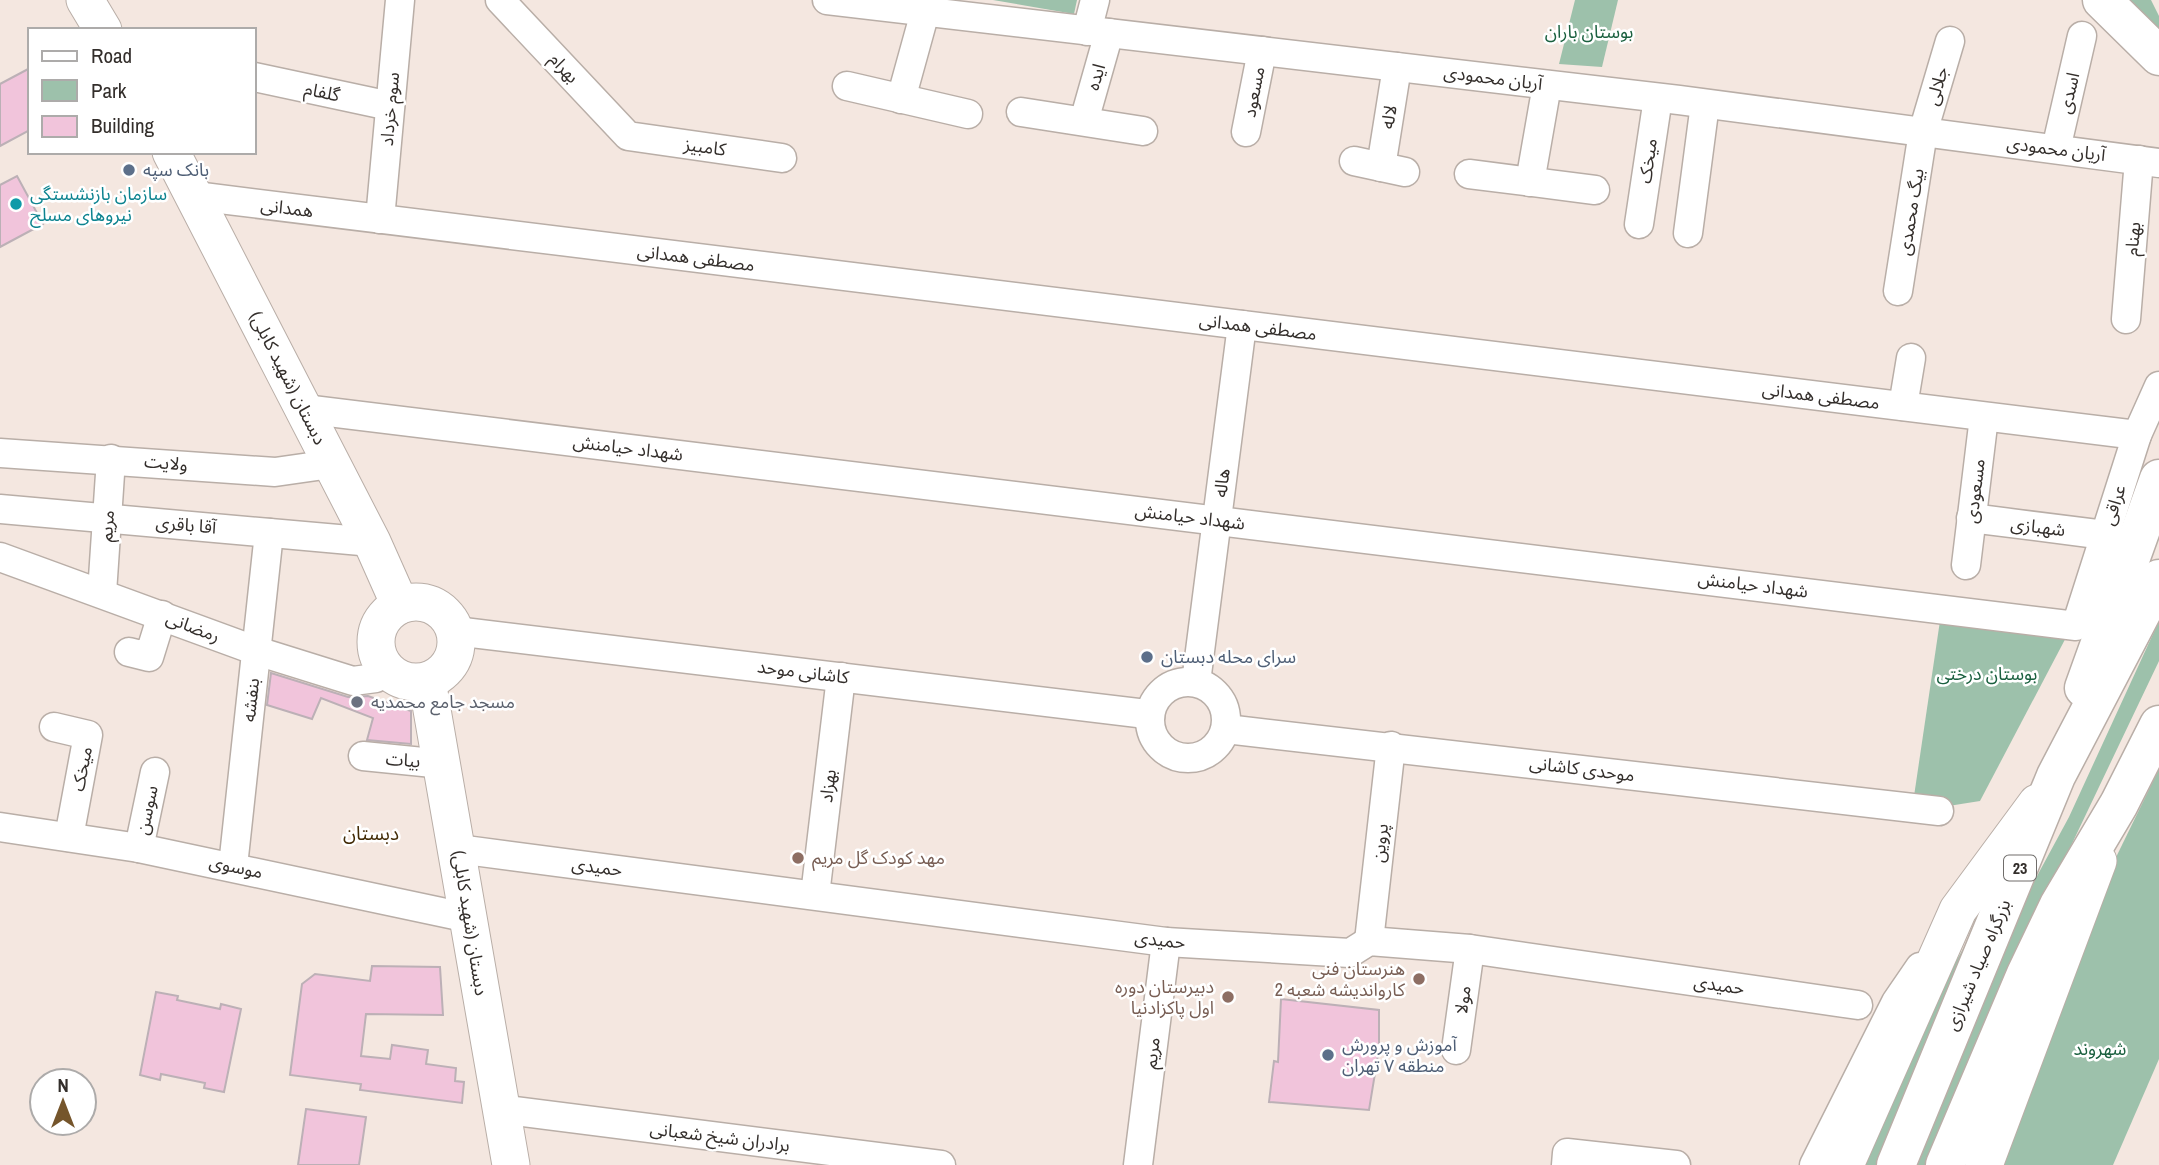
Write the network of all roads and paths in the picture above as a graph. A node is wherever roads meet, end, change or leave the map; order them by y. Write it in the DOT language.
graph roads {
  1 [pos="85,0"];
  2 [pos="400,0"];
  3 [pos="500,0"];
  4 [pos="827,0"];
  5 [pos="1095,0"];
  6 [pos="2102,0"];
  7 [pos="925,12"];
  8 [pos="102,28"];
  9 [pos="1098,32"];
  10 [pos="2082,36"];
  11 [pos="1950,41"];
  12 [pos="1262,51"];
  13 [pos="2159,56"];
  14 [pos="1397,67"];
  15 [pos="256,77"];
  16 [pos="1547,85"];
  17 [pos="846,86"];
  18 [pos="1658,98"];
  19 [pos="901,99"];
  20 [pos="1705,104"];
  21 [pos="390,106"];
  22 [pos="1021,113"];
  23 [pos="968,114"];
  24 [pos="1084,121"];
  25 [pos="1143,131"];
  26 [pos="1246,132"];
  27 [pos="1923,132"];
  28 [pos="628,136"];
  29 [pos="2056,149"];
  30 [pos="172,154"];
  31 [pos="782,159"];
  32 [pos="1354,161"];
  33 [pos="2149,162"];
  34 [pos="1469,174"];
  35 [pos="1530,182"];
  36 [pos="1595,190"];
  37 [pos="195,196"];
  38 [pos="380,219"];
  39 [pos="1639,224"];
  40 [pos="1688,233"];
  41 [pos="1898,291"];
  42 [pos="2126,319"];
  43 [pos="1242,325"];
  44 [pos="1910,358"];
  45 [pos="2159,386"];
  46 [pos="1903,406"];
  47 [pos="304,409"];
  48 [pos="1984,417"];
  49 [pos="2137,435"];
  50 [pos="0,453"];
  51 [pos="111,459"];
  52 [pos="331,464"];
  53 [pos="2159,480"];
  54 [pos="0,509"];
  55 [pos="107,518"];
  56 [pos="1972,518"];
  57 [pos="1217,520"];
  58 [pos="269,533"];
  59 [pos="2105,536"];
  60 [pos="372,542"];
  61 [pos="0,557"];
  62 [pos="1966,565"];
  63 [pos="2159,579"];
  64 [pos="102,593"];
  65 [pos="400,606"];
  66 [pos="162,615"];
  67 [pos="2077,626"];
  68 [pos="455,631"];
  69 [pos="257,651"];
  70 [pos="130,652"];
  71 [pos="387,671"];
  72 [pos="841,677"];
  73 [pos="428,681"];
  74 [pos="1196,682"];
  75 [pos="1150,717"];
  76 [pos="2159,725"];
  77 [pos="54,727"];
  78 [pos="1226,729"];
  79 [pos="1391,746"];
  80 [pos="363,756"];
  81 [pos="443,764"];
  82 [pos="155,772"];
  83 [pos="2056,776"];
  84 [pos="2119,804"];
  85 [pos="1939,811"];
  86 [pos="0,827"];
  87 [pos="69,837"];
  88 [pos="139,848"];
  89 [pos="458,849"];
  90 [pos="233,866"];
  91 [pos="814,895"];
  92 [pos="1958,909"];
  93 [pos="469,918"];
  94 [pos="1369,941"];
  95 [pos="1166,942"];
  96 [pos="1470,950"];
  97 [pos="1858,1005"];
  98 [pos="1456,1050"];
  99 [pos="499,1109"];
  100 [pos="511,1165"];
  101 [pos="941,1165"];
  102 [pos="1138,1165"];
  103 [pos="1566,1165"];
  104 [pos="1676,1165"];
  105 [pos="1814,1165"];
  106 [pos="1845,1165"];
  107 [pos="1896,1165"];
  108 [pos="1945,1165"];
  109 [pos="1984,1165"];
  1 -- 8 [label="main road"];
  2 -- 21 [label="street, سوم خرداد"];
  3 -- 28 [label="street, بهرام"];
  4 -- 7 [label="street, آریان محمودی"];
  5 -- 9 [label="street, ایده"];
  6 -- 13 [label="highway"];
  7 -- 9 [label="street, آریان محمودی"];
  7 -- 19 [label="street"];
  9 -- 12 [label="street, آریان محمودی"];
  9 -- 24 [label="street, ایده"];
  10 -- 29 [label="street, اسدی"];
  11 -- 27 [label="street, جلالی"];
  12 -- 14 [label="street, آریان محمودی"];
  12 -- 26 [label="street, مسعود"];
  14 -- 16 [label="street, آریان محمودی"];
  14 -- 32 [label="street, لاله"];
  15 -- 21 [label="street, گلفام"];
  16 -- 18 [label="street, آریان محمودی"];
  16 -- 35 [label="street"];
  17 -- 19 [label="street"];
  18 -- 20 [label="street, آریان محمودی"];
  18 -- 39 [label="street, میخک"];
  19 -- 23 [label="street"];
  20 -- 27 [label="street, آریان محمودی"];
  20 -- 40 [label="street"];
  21 -- 38 [label="street, سوم خرداد"];
  22 -- 24 [label="street"];
  24 -- 25 [label="street"];
  27 -- 29 [label="street, آریان محمودی"];
  27 -- 41 [label="street, بیگ محمدی"];
  28 -- 31 [label="street, کامبیز"];
  29 -- 33 [label="street, آریان محمودی"];
  30 -- 37 [label="main road, دبستان (شهید کابلی)"];
  33 -- 42 [label="street, بهنام"];
  34 -- 35 [label="street"];
  35 -- 36 [label="street"];
  37 -- 38 [label="street, همدانی"];
  37 -- 47 [label="main road, دبستان (شهید کابلی)"];
  38 -- 43 [label="street, مصطفی همدانی"];
  43 -- 46 [label="street, مصطفی همدانی"];
  43 -- 57 [label="street, هاله"];
  44 -- 46 [label="street"];
  45 -- 49 [label="street, عراقی"];
  46 -- 48 [label="street, مصطفی همدانی"];
  47 -- 52 [label="main road, دبستان (شهید کابلی)"];
  47 -- 57 [label="street, شهداد حیامنش"];
  48 -- 49 [label="street, مصطفی همدانی"];
  48 -- 56 [label="street, مسعودی"];
  49 -- 59 [label="street, عراقی"];
  50 -- 51 [label="street, ولایت"];
  51 -- 52 [label="street, ولایت"];
  51 -- 55 [label="street, مریم"];
  52 -- 60 [label="main road, دبستان (شهید کابلی)"];
  53 -- 83 [label="highway"];
  54 -- 55 [label="street, آقا باقری"];
  55 -- 58 [label="street, آقا باقری"];
  55 -- 64 [label="street, مریم"];
  56 -- 59 [label="street, شهبازی"];
  56 -- 62 [label="street, مسعودی"];
  57 -- 67 [label="street, شهداد حیامنش"];
  57 -- 74 [label="street, هاله"];
  58 -- 60 [label="street, آقا باقری"];
  58 -- 69 [label="street, بنفشه"];
  59 -- 67 [label="street, عراقی"];
  60 -- 65 [label="main road, دبستان (شهید کابلی)"];
  61 -- 64 [label="street, رمضانی"];
  63 -- 83 [label="highway, بزرگراه صیاد شیرازی / 23"];
  64 -- 66 [label="street, رمضانی"];
  65 -- 68 [label="main road"];
  65 -- 71 [label="main road"];
  66 -- 69 [label="street, رمضانی"];
  66 -- 70 [label="street"];
  68 -- 72 [label="street, کاشانی موحد"];
  68 -- 73 [label="main road"];
  69 -- 71 [label="street, رمضانی"];
  69 -- 90 [label="street, بنفشه"];
  71 -- 73 [label="main road"];
  72 -- 75 [label="street, کاشانی موحد"];
  72 -- 91 [label="street, بهزاد"];
  73 -- 81 [label="main road, دبستان (شهید کابلی)"];
  74 -- 75 [label="street"];
  74 -- 78 [label="street"];
  75 -- 78 [label="street"];
  76 -- 84 [label="highway"];
  77 -- 87 [label="street, میخک"];
  78 -- 79 [label="street, موحدی کاشانی"];
  79 -- 85 [label="street, موحدی کاشانی"];
  79 -- 94 [label="street, پروین"];
  80 -- 81 [label="street, بیات"];
  81 -- 89 [label="main road, دبستان (شهید کابلی)"];
  82 -- 88 [label="street, سوسن"];
  83 -- 92 [label="main road"];
  83 -- 107 [label="highway, بزرگراه صیاد شیرازی / 23"];
  84 -- 108 [label="highway"];
  84 -- 109 [label="main road"];
  86 -- 87 [label="street, موسوی"];
  87 -- 88 [label="street, موسوی"];
  88 -- 90 [label="street, موسوی"];
  89 -- 91 [label="street, حمیدی"];
  89 -- 93 [label="main road, دبستان (شهید کابلی)"];
  90 -- 93 [label="street, موسوی"];
  91 -- 95 [label="street, حمیدی"];
  92 -- 105 [label="street"];
  92 -- 106 [label="main road"];
  93 -- 99 [label="main road, دبستان (شهید کابلی)"];
  94 -- 95 [label="street, حمیدی"];
  94 -- 96 [label="street, حمیدی"];
  95 -- 102 [label="street, مریم"];
  96 -- 97 [label="street, حمیدی"];
  96 -- 98 [label="street, مولا"];
  99 -- 100 [label="main road, دبستان (شهید کابلی)"];
  99 -- 101 [label="street, برادران شیخ شعبانی"];
  103 -- 104 [label="street"];
}
